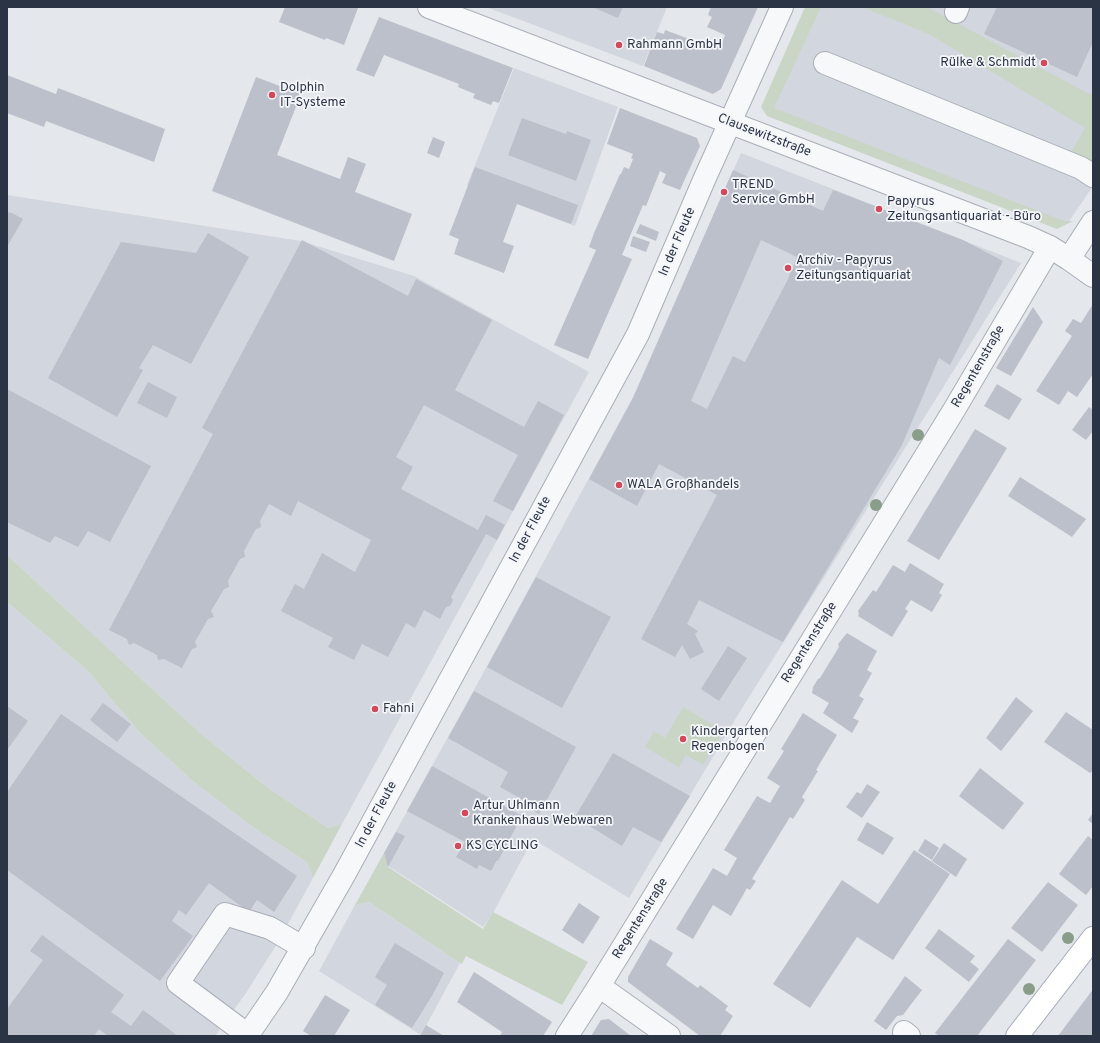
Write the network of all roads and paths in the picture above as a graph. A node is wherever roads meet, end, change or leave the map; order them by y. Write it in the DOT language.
graph roads {
  1 [pos="429,7"];
  2 [pos="782,7"];
  3 [pos="825,63"];
  4 [pos="730,123"];
  5 [pos="1093,176"];
  6 [pos="1093,222"];
  7 [pos="1050,247"];
  8 [pos="1069,259"];
  9 [pos="1093,276"];
  10 [pos="1093,938"];
  11 [pos="304,948"];
  12 [pos="599,986"];
  13 [pos="247,1035"];
  14 [pos="567,1036"];
  15 [pos="669,1036"];
  16 [pos="1017,1036"];
  1 -- 4 [label="street, Clausewitzstraße"];
  2 -- 4 [label="street, In der Fleute"];
  3 -- 5 [label="street"];
  4 -- 7 [label="street, Clausewitzstraße"];
  4 -- 11 [label="street, In der Fleute"];
  6 -- 8 [label="street"];
  7 -- 8 [label="street, Clausewitzstraße"];
  7 -- 12 [label="street, Regentenstraße"];
  8 -- 9 [label="street, Clausewitzstraße"];
  10 -- 16 [label="main road"];
  11 -- 13 [label="street, In der Fleute"];
  11 -- 13 [label="street"];
  12 -- 14 [label="street, Regentenstraße"];
  12 -- 15 [label="street"];
}
